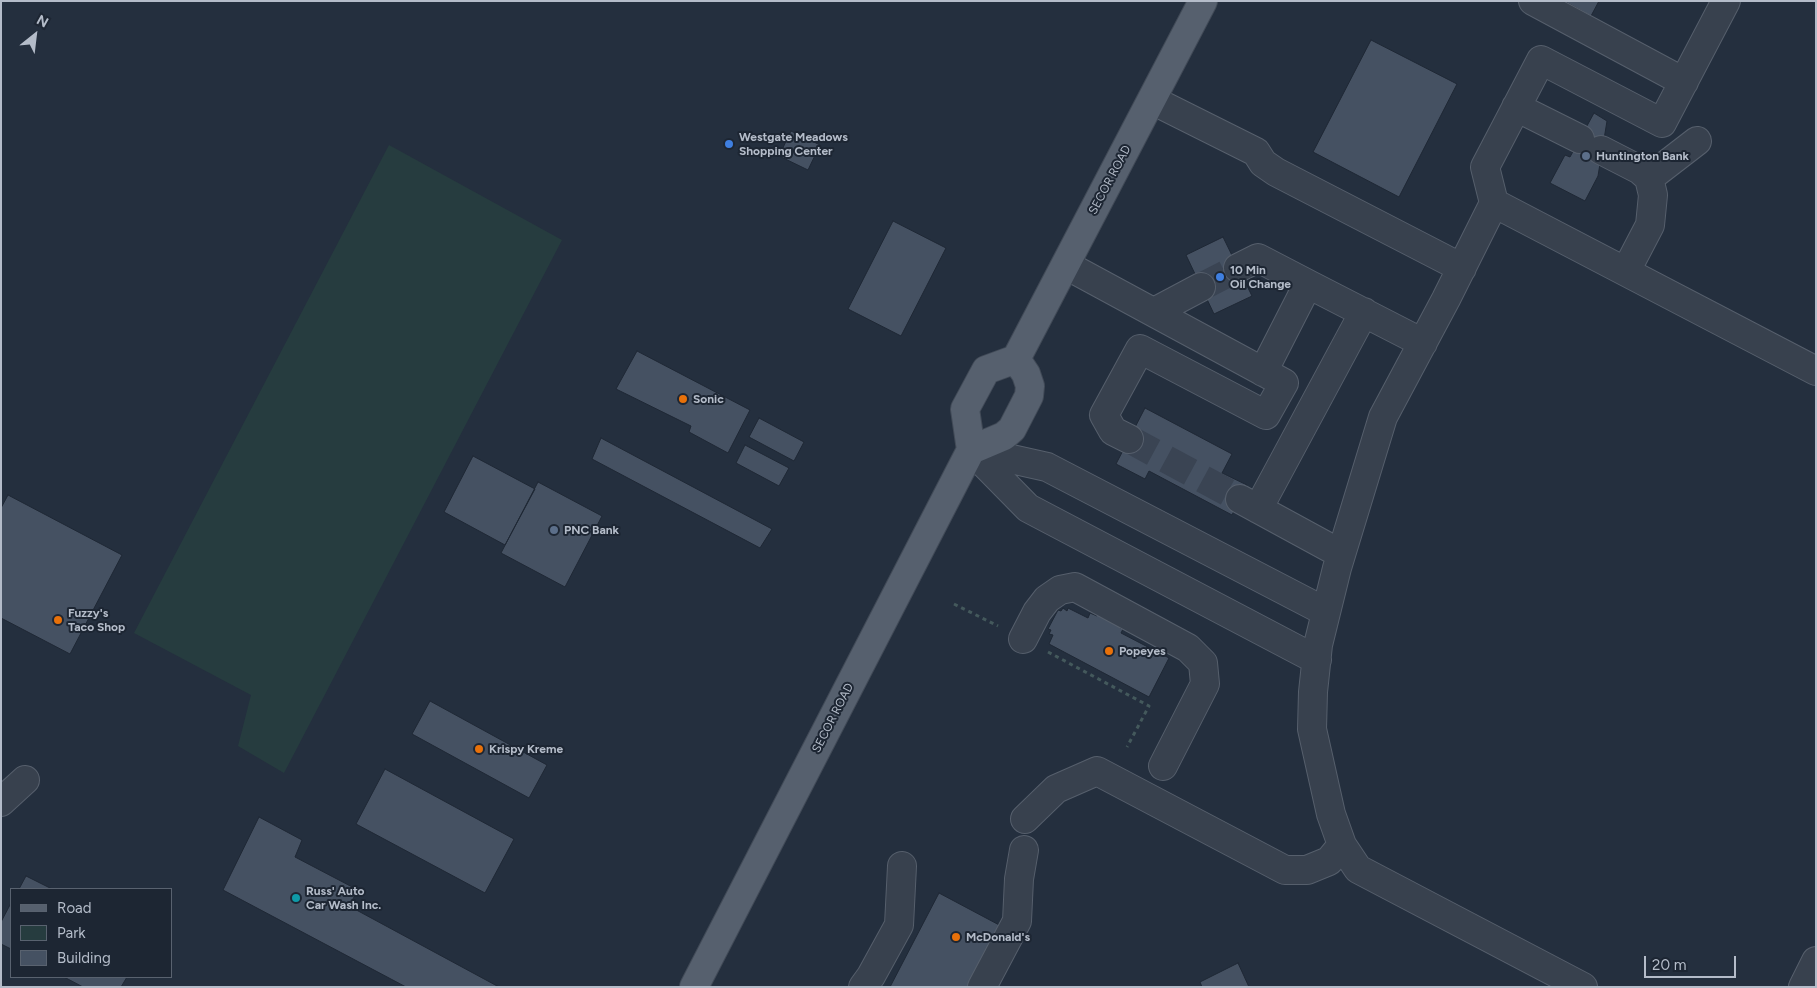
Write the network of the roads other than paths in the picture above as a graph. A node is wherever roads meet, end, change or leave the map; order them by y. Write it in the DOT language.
graph roads {
  1 [pos="1203,1"];
  2 [pos="1533,1"];
  3 [pos="1726,1"];
  4 [pos="1684,82"];
  5 [pos="1152,100"];
  6 [pos="1516,106"];
  7 [pos="1697,141"];
  8 [pos="1649,178"];
  9 [pos="1494,203"];
  10 [pos="1066,265"];
  11 [pos="1238,268"];
  12 [pos="1462,268"];
  13 [pos="1626,271"];
  14 [pos="1308,284"];
  15 [pos="1201,287"];
  16 [pos="1154,312"];
  17 [pos="1364,312"];
  18 [pos="1423,343"];
  19 [pos="1016,359"];
  20 [pos="1816,371"];
  21 [pos="1264,372"];
  22 [pos="1129,439"];
  23 [pos="971,450"];
  24 [pos="1341,554"];
  25 [pos="1326,612"];
  26 [pos="1023,639"];
  27 [pos="1316,660"];
  28 [pos="1163,766"];
  29 [pos="26,780"];
  30 [pos="1,802"];
  31 [pos="1025,818"];
  32 [pos="1342,845"];
  33 [pos="1024,850"];
  34 [pos="902,866"];
  35 [pos="1816,961"];
  36 [pos="867,983"];
  37 [pos="694,987"];
  38 [pos="982,987"];
  39 [pos="1583,987"];
  40 [pos="1803,987"];
  1 -- 5 [label="main road, SECOR ROAD"];
  2 -- 4 [label="lane"];
  3 -- 4 [label="lane"];
  4 -- 6 [label="lane"];
  5 -- 10 [label="main road, SECOR ROAD"];
  5 -- 12 [label="lane"];
  6 -- 8 [label="lane"];
  6 -- 9 [label="lane"];
  7 -- 8 [label="lane"];
  8 -- 13 [label="lane"];
  9 -- 12 [label="lane"];
  9 -- 13 [label="lane"];
  10 -- 16 [label="lane"];
  10 -- 19 [label="main road, SECOR ROAD"];
  11 -- 14 [label="lane"];
  12 -- 18 [label="lane"];
  13 -- 20 [label="lane"];
  14 -- 17 [label="lane"];
  14 -- 21 [label="lane"];
  15 -- 16 [label="lane"];
  16 -- 21 [label="lane"];
  17 -- 18 [label="lane"];
  17 -- 24 [label="lane"];
  18 -- 24 [label="lane"];
  19 -- 23 [label="main road"];
  19 -- 23 [label="main road"];
  21 -- 22 [label="lane"];
  23 -- 25 [label="lane"];
  23 -- 27 [label="lane"];
  23 -- 37 [label="main road, SECOR ROAD"];
  24 -- 25 [label="lane"];
  25 -- 27 [label="lane"];
  26 -- 28 [label="lane"];
  27 -- 32 [label="lane"];
  29 -- 30 [label="lane"];
  31 -- 32 [label="lane"];
  32 -- 39 [label="lane"];
  33 -- 38 [label="lane"];
  34 -- 36 [label="lane"];
  35 -- 40 [label="lane"];
}
